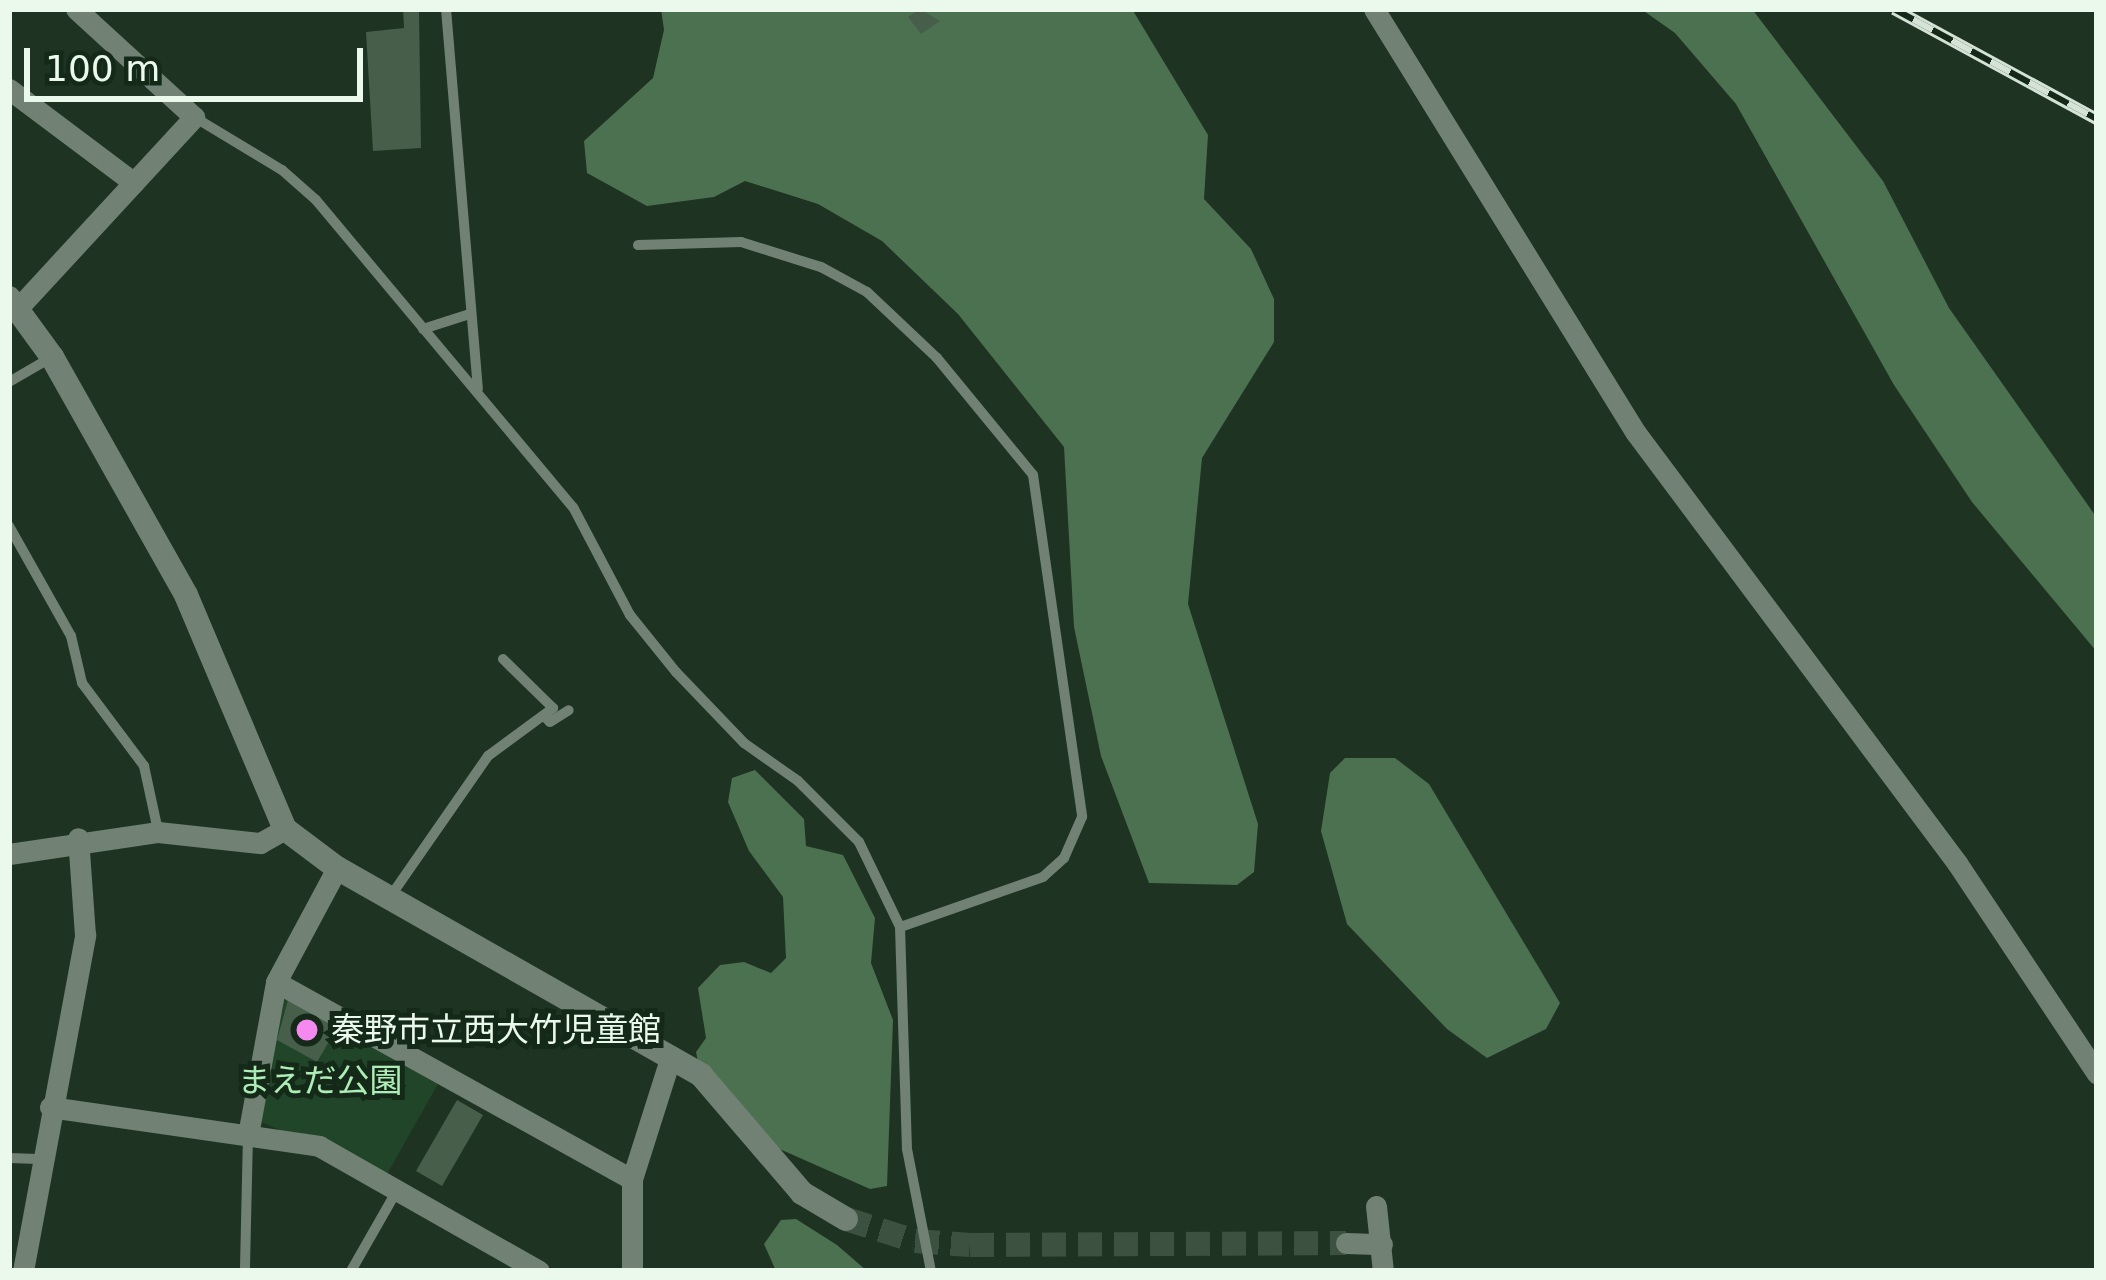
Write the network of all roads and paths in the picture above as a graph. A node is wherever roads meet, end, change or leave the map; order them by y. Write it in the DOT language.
graph roads {
  1 [pos="76,9"];
  2 [pos="446,9"];
  3 [pos="1374,9"];
  4 [pos="9,89"];
  5 [pos="194,118"];
  6 [pos="134,183"];
  7 [pos="638,245"];
  8 [pos="14,303"];
  9 [pos="470,314"];
  10 [pos="423,329"];
  11 [pos="52,357"];
  12 [pos="9,382"];
  13 [pos="478,392"];
  14 [pos="9,526"];
  15 [pos="503,659"];
  16 [pos="569,710"];
  17 [pos="544,716"];
  18 [pos="285,829"];
  19 [pos="158,832"];
  20 [pos="78,838"];
  21 [pos="9,854"];
  22 [pos="337,868"];
  23 [pos="390,898"];
  24 [pos="900,927"];
  25 [pos="276,982"];
  26 [pos="670,1056"];
  27 [pos="2097,1074"];
  28 [pos="50,1107"];
  29 [pos="248,1135"];
  30 [pos="9,1158"];
  31 [pos="38,1159"];
  32 [pos="632,1178"];
  33 [pos="396,1192"];
  34 [pos="1376,1206"];
  35 [pos="846,1219"];
  36 [pos="1346,1243"];
  37 [pos="1382,1244"];
  38 [pos="244,1267"];
  39 [pos="23,1271"];
  40 [pos="351,1271"];
  41 [pos="539,1271"];
  42 [pos="632,1271"];
  43 [pos="932,1271"];
  44 [pos="1383,1271"];
  1 -- 5 [label="street"];
  2 -- 9 [label="lane"];
  3 -- 27 [label="street"];
  4 -- 6 [label="street"];
  5 -- 6 [label="street"];
  5 -- 10 [label="lane"];
  6 -- 8 [label="street"];
  7 -- 24 [label="lane"];
  8 -- 11 [label="street"];
  9 -- 10 [label="lane"];
  9 -- 13 [label="lane"];
  10 -- 13 [label="lane"];
  11 -- 12 [label="lane"];
  11 -- 18 [label="street"];
  13 -- 24 [label="lane"];
  14 -- 19 [label="lane"];
  15 -- 17 [label="lane"];
  16 -- 17 [label="lane"];
  17 -- 23 [label="lane"];
  18 -- 19 [label="street"];
  18 -- 22 [label="street"];
  19 -- 20 [label="street"];
  20 -- 21 [label="street"];
  20 -- 28 [label="street"];
  22 -- 23 [label="street"];
  22 -- 25 [label="street"];
  23 -- 26 [label="street"];
  24 -- 43 [label="lane"];
  25 -- 29 [label="street"];
  25 -- 32 [label="street"];
  26 -- 32 [label="street"];
  26 -- 35 [label="street"];
  28 -- 29 [label="street"];
  28 -- 31 [label="street"];
  29 -- 33 [label="street"];
  29 -- 38 [label="lane"];
  30 -- 31 [label="lane"];
  31 -- 39 [label="street"];
  32 -- 42 [label="street"];
  33 -- 40 [label="lane"];
  33 -- 41 [label="street"];
  34 -- 37 [label="street"];
  36 -- 37 [label="street"];
  37 -- 44 [label="street"];
}
